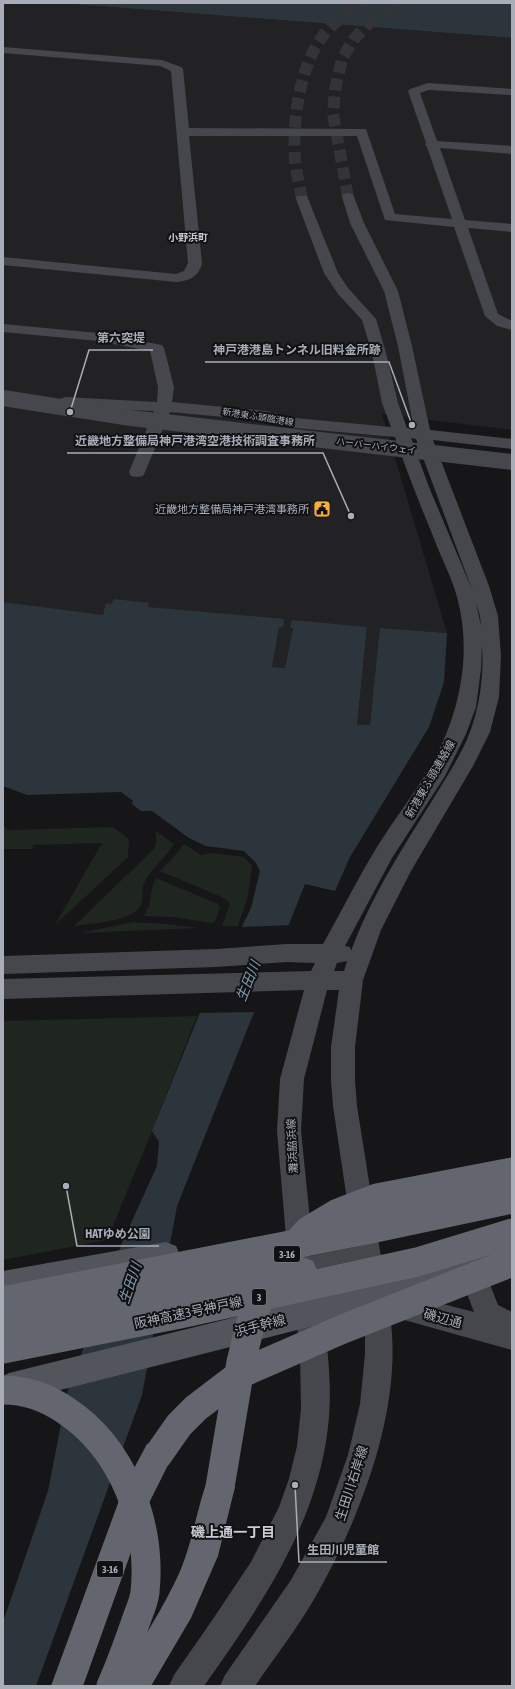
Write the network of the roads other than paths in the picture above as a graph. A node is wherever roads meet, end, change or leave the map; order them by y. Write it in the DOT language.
graph roads {
  1 [pos="3,50"];
  2 [pos="512,92"];
  3 [pos="184,132"];
  4 [pos="431,144"];
  5 [pos="512,150"];
  6 [pos="348,197"];
  7 [pos="302,199"];
  8 [pos="459,223"];
  9 [pos="512,228"];
  10 [pos="3,261"];
  11 [pos="512,326"];
  12 [pos="3,328"];
  13 [pos="3,395"];
  14 [pos="3,398"];
  15 [pos="164,406"];
  16 [pos="401,432"];
  17 [pos="423,435"];
  18 [pos="512,444"];
  19 [pos="512,458"];
  20 [pos="512,462"];
  21 [pos="137,472"];
  22 [pos="330,953"];
  23 [pos="361,955"];
  24 [pos="3,965"];
  25 [pos="352,980"];
  26 [pos="318,981"];
  27 [pos="3,989"];
  28 [pos="512,1172"];
  29 [pos="512,1184"];
  30 [pos="512,1199"];
  31 [pos="364,1221"];
  32 [pos="298,1231"];
  33 [pos="512,1233"];
  34 [pos="512,1243"];
  35 [pos="485,1254"];
  36 [pos="368,1256"];
  37 [pos="512,1262"];
  38 [pos="303,1270"];
  39 [pos="3,1285"];
  40 [pos="374,1300"];
  41 [pos="3,1301"];
  42 [pos="309,1313"];
  43 [pos="3,1326"];
  44 [pos="512,1327"];
  45 [pos="512,1336"];
  46 [pos="3,1349"];
  47 [pos="10,1388"];
  48 [pos="67,1686"];
  49 [pos="111,1686"];
  50 [pos="132,1686"];
  51 [pos="185,1686"];
  52 [pos="236,1686"];
  1 -- 3 [label="street"];
  2 -- 4 [label="street"];
  3 -- 8 [label="street"];
  3 -- 10 [label="street"];
  4 -- 5 [label="street"];
  4 -- 8 [label="street"];
  6 -- 17 [label="street, 新港東ふ頭連絡線"];
  7 -- 16 [label="street, 新港東ふ頭連絡線"];
  8 -- 9 [label="street"];
  8 -- 11 [label="street"];
  12 -- 15 [label="street"];
  13 -- 19 [label="street, ハーバーハイウェイ"];
  14 -- 15 [label="street, 新港東ふ頭臨港線"];
  14 -- 20 [label="street, ハーバーハイウェイ, bridge"];
  15 -- 16 [label="street, 新港東ふ頭臨港線"];
  15 -- 21 [label="street"];
  16 -- 17 [label="street, 新港東ふ頭臨港線"];
  16 -- 22 [label="street, 新港東ふ頭連絡線"];
  17 -- 18 [label="street, 新港東ふ頭臨港線"];
  17 -- 23 [label="street, 新港東ふ頭連絡線"];
  22 -- 23 [label="street"];
  22 -- 24 [label="street"];
  22 -- 26 [label="street, 灘浜脇浜線"];
  23 -- 25 [label="street"];
  25 -- 26 [label="street"];
  25 -- 31 [label="street"];
  26 -- 27 [label="street"];
  26 -- 32 [label="street, 灘浜脇浜線"];
  28 -- 50 [label="highway, 3-16, bridge"];
  29 -- 31 [label="main road"];
  30 -- 41 [label="highway, bridge"];
  31 -- 32 [label="main road"];
  31 -- 36 [label="street"];
  32 -- 38 [label="street, 灘浜脇浜線"];
  32 -- 39 [label="main road"];
  33 -- 46 [label="highway, 阪神高速3号神戸線 / 3, bridge"];
  34 -- 35 [label="main road, 浜手幹線"];
  35 -- 40 [label="main road, 浜手幹線"];
  35 -- 44 [label="street"];
  36 -- 38 [label="street"];
  36 -- 40 [label="street"];
  37 -- 48 [label="highway, 3-16, bridge"];
  38 -- 42 [label="street, 灘浜脇浜線"];
  38 -- 43 [label="highway, 3-16"];
  40 -- 42 [label="main road, 浜手幹線"];
  40 -- 45 [label="street, 磯辺通"];
  40 -- 52 [label="street, 生田川右岸線"];
  42 -- 47 [label="main road, 浜手幹線"];
  42 -- 51 [label="street"];
  47 -- 49 [label="highway, bridge"];
}
